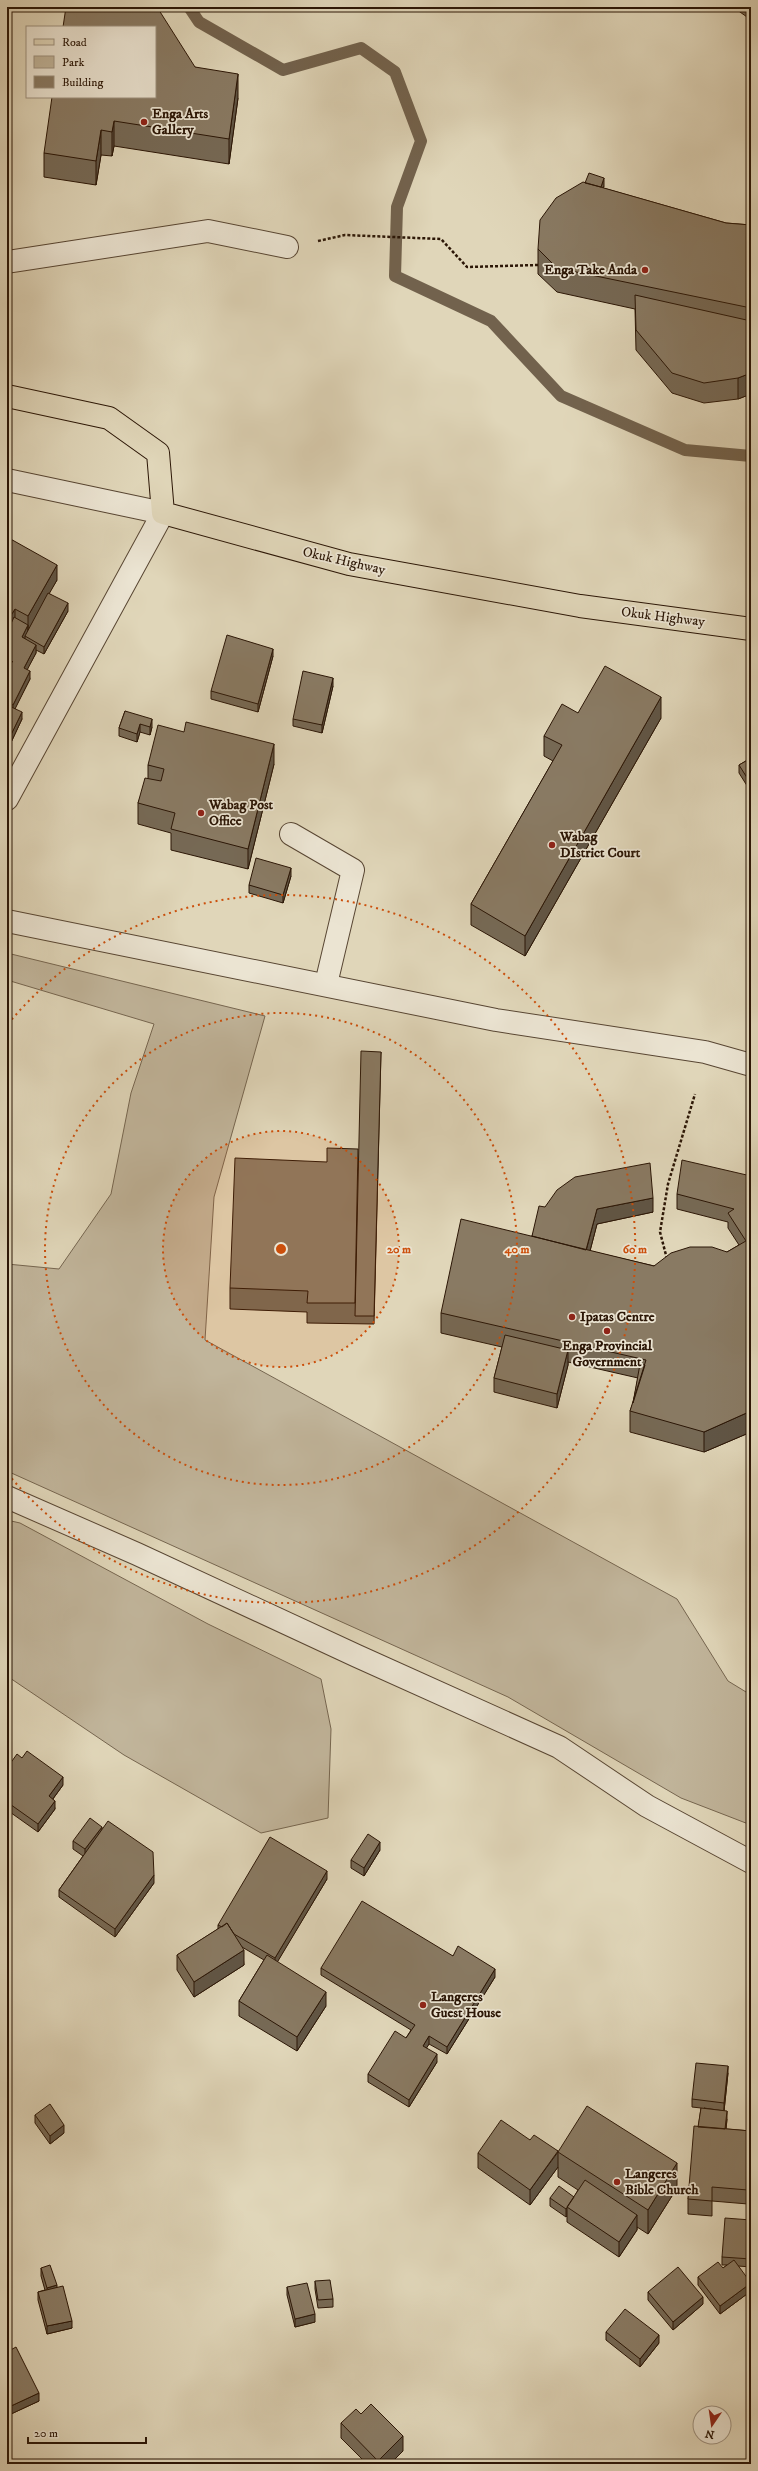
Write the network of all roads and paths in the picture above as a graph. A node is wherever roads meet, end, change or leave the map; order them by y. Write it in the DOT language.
graph roads {
  1 [pos="286,247"];
  2 [pos="7,262"];
  3 [pos="538,265"];
  4 [pos="7,396"];
  5 [pos="7,480"];
  6 [pos="163,513"];
  7 [pos="751,629"];
  8 [pos="7,799"];
  9 [pos="291,834"];
  10 [pos="7,921"];
  11 [pos="326,984"];
  12 [pos="751,1065"];
  13 [pos="694,1094"];
  14 [pos="669,1266"];
  15 [pos="7,1497"];
  16 [pos="751,1862"];
  1 -- 2 [label="street"];
  1 -- 3 [label="path"];
  4 -- 6 [label="main road"];
  5 -- 6 [label="street"];
  6 -- 7 [label="main road, Okuk Highway"];
  6 -- 8 [label="street"];
  9 -- 11 [label="street"];
  10 -- 11 [label="street"];
  11 -- 12 [label="street"];
  13 -- 14 [label="path"];
  15 -- 16 [label="street"];
}
